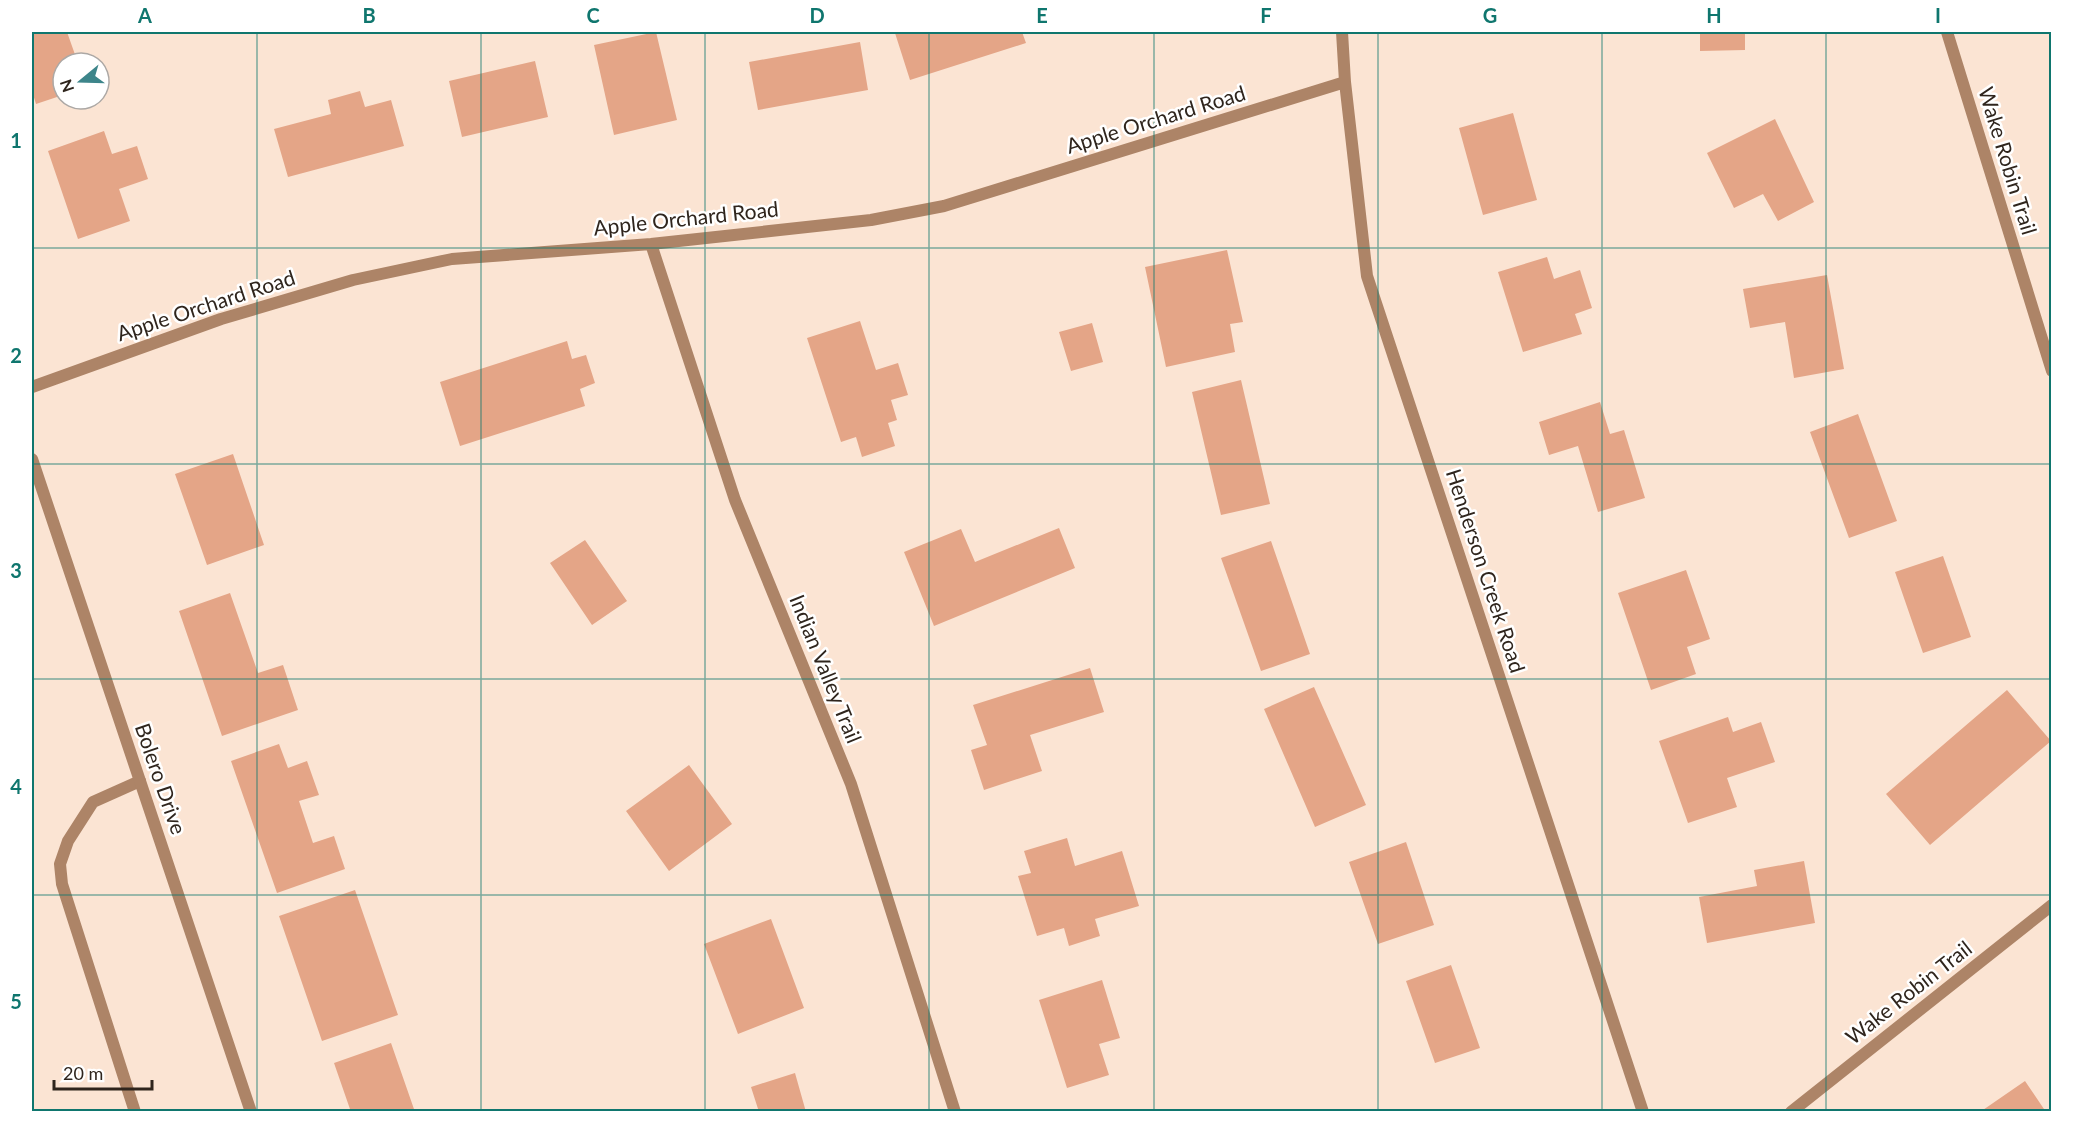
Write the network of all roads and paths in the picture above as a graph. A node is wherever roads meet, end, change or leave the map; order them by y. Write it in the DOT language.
graph roads {
  1 [pos="1342,32"];
  2 [pos="1947,32"];
  3 [pos="1345,82"];
  4 [pos="651,244"];
  5 [pos="2052,371"];
  6 [pos="32,387"];
  7 [pos="32,459"];
  8 [pos="140,781"];
  9 [pos="2052,905"];
  10 [pos="135,1112"];
  11 [pos="251,1112"];
  12 [pos="955,1112"];
  13 [pos="1643,1112"];
  14 [pos="1791,1112"];
  1 -- 3 [label="street, Henderson Creek Road"];
  2 -- 5 [label="street, Wake Robin Trail"];
  3 -- 4 [label="street, Apple Orchard Road"];
  3 -- 13 [label="street, Henderson Creek Road"];
  4 -- 6 [label="street, Apple Orchard Road"];
  4 -- 12 [label="street, Indian Valley Trail"];
  7 -- 8 [label="street, Bolero Drive"];
  8 -- 10 [label="street"];
  8 -- 11 [label="street, Bolero Drive"];
  9 -- 14 [label="street, Wake Robin Trail"];
}
